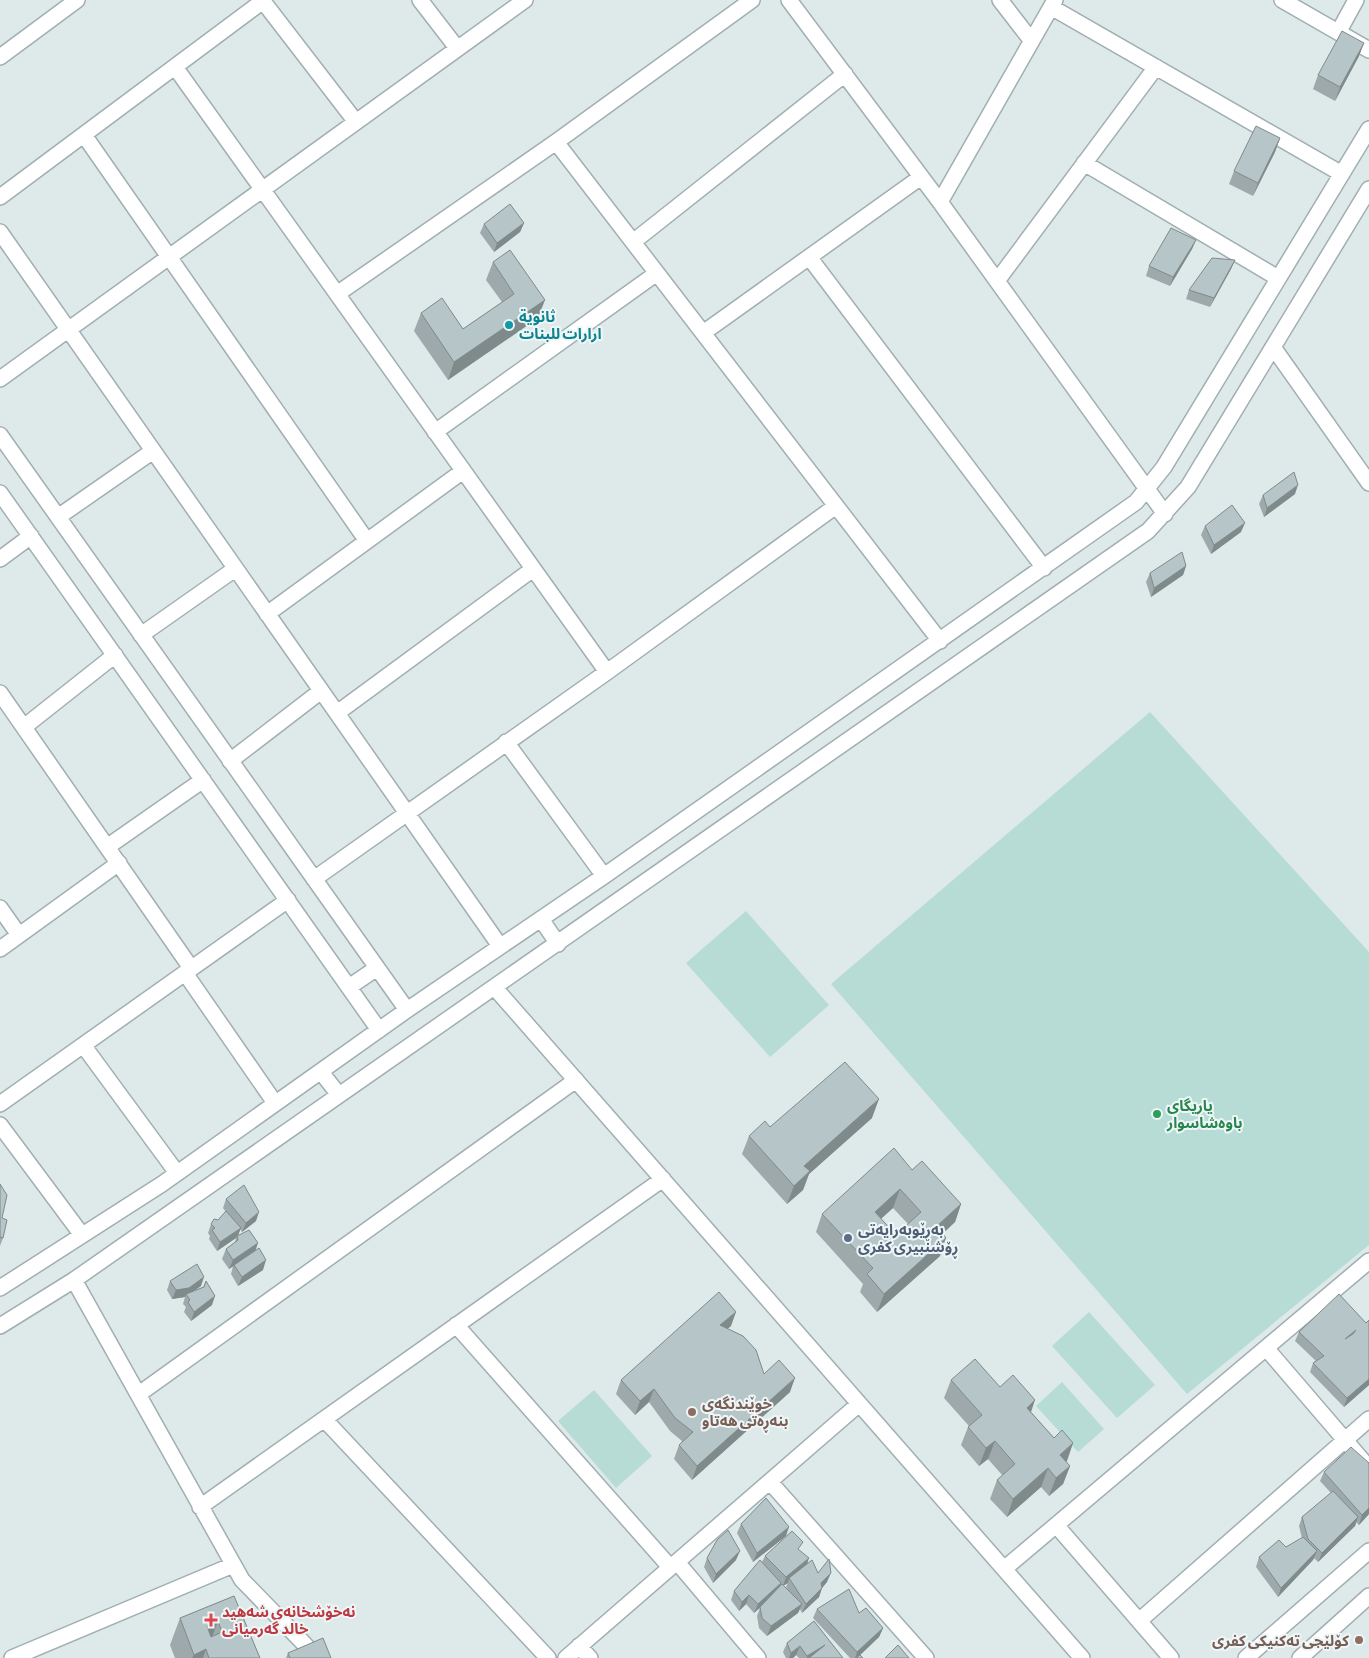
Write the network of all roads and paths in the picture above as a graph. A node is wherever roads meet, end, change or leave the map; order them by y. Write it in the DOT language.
graph roads {
  1 [pos="77,0"];
  2 [pos="263,0"];
  3 [pos="420,0"];
  4 [pos="525,0"];
  5 [pos="752,0"];
  6 [pos="789,0"];
  7 [pos="1000,0"];
  8 [pos="1282,0"];
  9 [pos="1356,0"];
  10 [pos="1053,4"];
  11 [pos="1339,31"];
  12 [pos="1031,40"];
  13 [pos="458,48"];
  14 [pos="1369,50"];
  15 [pos="0,56"];
  16 [pos="175,67"];
  17 [pos="1156,67"];
  18 [pos="845,74"];
  19 [pos="356,122"];
  20 [pos="1369,129"];
  21 [pos="84,135"];
  22 [pos="556,142"];
  23 [pos="1084,163"];
  24 [pos="1342,174"];
  25 [pos="921,178"];
  26 [pos="262,189"];
  27 [pos="1369,189"];
  28 [pos="0,197"];
  29 [pos="940,202"];
  30 [pos="0,232"];
  31 [pos="633,242"];
  32 [pos="169,256"];
  33 [pos="809,258"];
  34 [pos="657,273"];
  35 [pos="1278,278"];
  36 [pos="997,282"];
  37 [pos="337,294"];
  38 [pos="68,329"];
  39 [pos="703,333"];
  40 [pos="1273,346"];
  41 [pos="0,379"];
  42 [pos="435,432"];
  43 [pos="0,436"];
  44 [pos="153,451"];
  45 [pos="463,471"];
  46 [pos="1369,483"];
  47 [pos="1148,489"];
  48 [pos="0,493"];
  49 [pos="836,506"];
  50 [pos="1165,514"];
  51 [pos="58,517"];
  52 [pos="30,536"];
  53 [pos="367,541"];
  54 [pos="0,559"];
  55 [pos="1044,568"];
  56 [pos="236,569"];
  57 [pos="533,569"];
  58 [pos="267,614"];
  59 [pos="141,635"];
  60 [pos="940,641"];
  61 [pos="115,655"];
  62 [pos="607,672"];
  63 [pos="321,691"];
  64 [pos="0,693"];
  65 [pos="337,713"];
  66 [pos="24,727"];
  67 [pos="506,742"];
  68 [pos="230,761"];
  69 [pos="203,780"];
  70 [pos="407,813"];
  71 [pos="108,847"];
  72 [pos="118,864"];
  73 [pos="604,876"];
  74 [pos="314,879"];
  75 [pos="288,900"];
  76 [pos="0,908"];
  77 [pos="541,919"];
  78 [pos="19,935"];
  79 [pos="558,944"];
  80 [pos="500,946"];
  81 [pos="0,949"];
  82 [pos="377,968"];
  83 [pos="188,971"];
  84 [pos="350,987"];
  85 [pos="495,988"];
  86 [pos="407,1010"];
  87 [pos="379,1030"];
  88 [pos="83,1045"];
  89 [pos="321,1072"];
  90 [pos="576,1080"];
  91 [pos="339,1096"];
  92 [pos="0,1104"];
  93 [pos="275,1104"];
  94 [pos="0,1124"];
  95 [pos="177,1174"];
  96 [pos="663,1179"];
  97 [pos="82,1235"];
  98 [pos="1369,1262"];
  99 [pos="74,1280"];
  100 [pos="0,1288"];
  101 [pos="456,1325"];
  102 [pos="0,1326"];
  103 [pos="1266,1348"];
  104 [pos="139,1394"];
  105 [pos="859,1404"];
  106 [pos="324,1419"];
  107 [pos="1369,1419"];
  108 [pos="1345,1440"];
  109 [pos="1369,1468"];
  110 [pos="770,1482"];
  111 [pos="200,1507"];
  112 [pos="1056,1524"];
  113 [pos="1369,1551"];
  114 [pos="234,1564"];
  115 [pos="674,1565"];
  116 [pos="1004,1569"];
  117 [pos="1369,1596"];
  118 [pos="1139,1621"];
  119 [pos="579,1646"];
  120 [pos="12,1658"];
  121 [pos="318,1658"];
  122 [pos="548,1658"];
  123 [pos="566,1658"];
  124 [pos="590,1658"];
  125 [pos="758,1658"];
  126 [pos="926,1658"];
  127 [pos="1082,1658"];
  128 [pos="1171,1658"];
  129 [pos="1246,1658"];
  130 [pos="1300,1658"];
  1 -- 15 [label="street"];
  2 -- 16 [label="street"];
  2 -- 19 [label="street"];
  3 -- 13 [label="street"];
  4 -- 13 [label="street"];
  5 -- 22 [label="street"];
  6 -- 18 [label="street"];
  7 -- 12 [label="street"];
  8 -- 11 [label="street"];
  9 -- 11 [label="street"];
  10 -- 12 [label="street"];
  10 -- 17 [label="street"];
  11 -- 14 [label="street"];
  12 -- 29 [label="street"];
  13 -- 19 [label="street"];
  16 -- 21 [label="street"];
  16 -- 26 [label="street"];
  17 -- 23 [label="street"];
  17 -- 24 [label="street"];
  18 -- 25 [label="street"];
  18 -- 31 [label="street"];
  19 -- 26 [label="street"];
  20 -- 24 [label="street"];
  21 -- 28 [label="street"];
  21 -- 32 [label="street"];
  22 -- 31 [label="street"];
  22 -- 37 [label="street"];
  23 -- 35 [label="street"];
  23 -- 36 [label="street"];
  24 -- 35 [label="street"];
  25 -- 29 [label="street"];
  25 -- 33 [label="street"];
  26 -- 32 [label="street"];
  26 -- 37 [label="street"];
  27 -- 40 [label="street"];
  29 -- 36 [label="street"];
  30 -- 38 [label="street"];
  31 -- 34 [label="street"];
  32 -- 38 [label="street"];
  32 -- 53 [label="street"];
  33 -- 39 [label="street"];
  33 -- 55 [label="street"];
  34 -- 39 [label="street"];
  34 -- 42 [label="street"];
  35 -- 47 [label="street"];
  36 -- 47 [label="street"];
  37 -- 42 [label="street"];
  38 -- 41 [label="street"];
  38 -- 44 [label="street"];
  39 -- 49 [label="street"];
  40 -- 46 [label="street"];
  40 -- 50 [label="street"];
  42 -- 45 [label="street"];
  43 -- 51 [label="street"];
  44 -- 51 [label="street"];
  44 -- 56 [label="street"];
  45 -- 53 [label="street"];
  45 -- 57 [label="street"];
  47 -- 50 [label="street"];
  47 -- 55 [label="street"];
  48 -- 52 [label="street"];
  49 -- 60 [label="street"];
  49 -- 62 [label="street"];
  50 -- 79 [label="street"];
  51 -- 59 [label="street"];
  52 -- 54 [label="street"];
  52 -- 61 [label="street"];
  53 -- 58 [label="street"];
  55 -- 60 [label="street"];
  56 -- 58 [label="street"];
  56 -- 59 [label="street"];
  57 -- 62 [label="street"];
  57 -- 65 [label="street"];
  58 -- 63 [label="street"];
  59 -- 68 [label="street"];
  60 -- 73 [label="street"];
  61 -- 66 [label="street"];
  61 -- 69 [label="street"];
  62 -- 67 [label="street"];
  63 -- 65 [label="street"];
  63 -- 68 [label="street"];
  64 -- 66 [label="street"];
  65 -- 70 [label="street"];
  66 -- 71 [label="street"];
  67 -- 70 [label="street"];
  67 -- 73 [label="street"];
  68 -- 74 [label="street"];
  69 -- 71 [label="street"];
  69 -- 75 [label="street"];
  70 -- 74 [label="street"];
  70 -- 80 [label="street"];
  71 -- 72 [label="street"];
  72 -- 78 [label="street"];
  72 -- 83 [label="street"];
  73 -- 77 [label="street"];
  74 -- 82 [label="street"];
  75 -- 83 [label="street"];
  75 -- 84 [label="street"];
  76 -- 78 [label="street"];
  77 -- 79 [label="street"];
  77 -- 80 [label="street"];
  78 -- 81 [label="street"];
  79 -- 85 [label="street"];
  80 -- 86 [label="street"];
  82 -- 84 [label="street"];
  82 -- 86 [label="street"];
  83 -- 88 [label="street"];
  83 -- 93 [label="street"];
  84 -- 87 [label="street"];
  85 -- 90 [label="street"];
  85 -- 91 [label="street"];
  86 -- 87 [label="street"];
  87 -- 89 [label="street"];
  88 -- 92 [label="street"];
  88 -- 95 [label="street"];
  89 -- 91 [label="street"];
  89 -- 93 [label="street"];
  90 -- 96 [label="street"];
  90 -- 104 [label="street"];
  91 -- 99 [label="street"];
  93 -- 95 [label="street"];
  94 -- 97 [label="street"];
  95 -- 97 [label="street"];
  96 -- 101 [label="street"];
  96 -- 105 [label="street"];
  97 -- 100 [label="street"];
  98 -- 103 [label="street"];
  99 -- 102 [label="street"];
  99 -- 104 [label="street"];
  101 -- 106 [label="street"];
  101 -- 115 [label="street"];
  103 -- 108 [label="street"];
  103 -- 112 [label="street"];
  104 -- 111 [label="street"];
  105 -- 110 [label="street"];
  105 -- 116 [label="street"];
  106 -- 111 [label="street"];
  106 -- 122 [label="street"];
  107 -- 108 [label="street"];
  108 -- 109 [label="street"];
  108 -- 118 [label="street"];
  110 -- 115 [label="street"];
  110 -- 126 [label="street"];
  111 -- 114 [label="street"];
  112 -- 116 [label="street"];
  112 -- 118 [label="street"];
  113 -- 129 [label="street"];
  114 -- 120 [label="street"];
  114 -- 121 [label="street"];
  115 -- 119 [label="street"];
  115 -- 125 [label="street"];
  116 -- 127 [label="street"];
  117 -- 130 [label="street"];
  118 -- 128 [label="street"];
  119 -- 123 [label="street"];
  119 -- 124 [label="street"];
}
